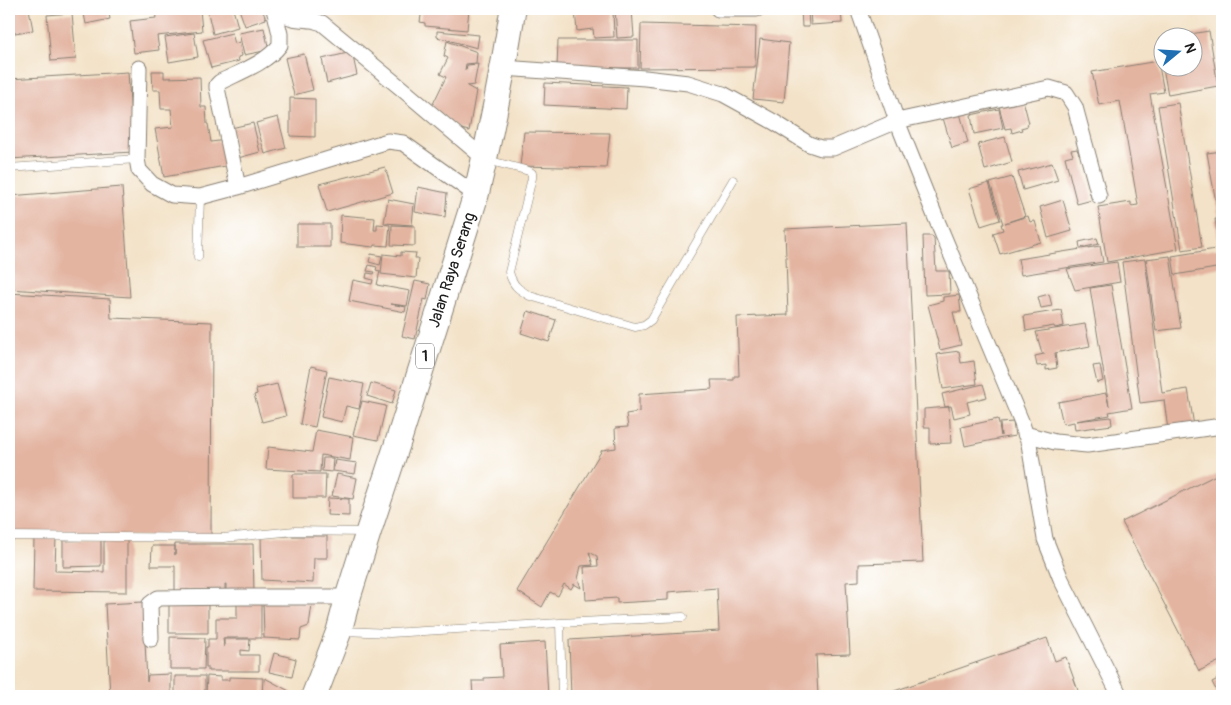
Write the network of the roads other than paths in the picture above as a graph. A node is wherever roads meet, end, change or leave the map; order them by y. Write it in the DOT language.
graph roads {
  1 [pos="274,9"];
  2 [pos="280,9"];
  3 [pos="513,9"];
  4 [pos="718,9"];
  5 [pos="757,9"];
  6 [pos="858,9"];
  7 [pos="139,68"];
  8 [pos="503,68"];
  9 [pos="896,121"];
  10 [pos="137,159"];
  11 [pos="485,159"];
  12 [pos="9,168"];
  13 [pos="733,180"];
  14 [pos="238,187"];
  15 [pos="476,195"];
  16 [pos="1099,196"];
  17 [pos="200,197"];
  18 [pos="198,257"];
  19 [pos="1222,426"];
  20 [pos="1025,434"];
  21 [pos="368,532"];
  22 [pos="9,536"];
  23 [pos="348,597"];
  24 [pos="683,617"];
  25 [pos="560,622"];
  26 [pos="339,631"];
  27 [pos="151,639"];
  28 [pos="314,696"];
  29 [pos="562,696"];
  30 [pos="1120,696"];
  1 -- 14 [label="street"];
  2 -- 11 [label="street"];
  3 -- 8 [label="highway, Jalan Raya Serang / 1"];
  4 -- 5 [label="street"];
  6 -- 9 [label="street"];
  7 -- 10 [label="street"];
  8 -- 9 [label="street"];
  8 -- 11 [label="highway, Jalan Raya Serang / 1"];
  9 -- 16 [label="street"];
  9 -- 20 [label="street"];
  10 -- 12 [label="lane"];
  10 -- 17 [label="street"];
  11 -- 13 [label="lane"];
  11 -- 15 [label="highway, Jalan Raya Serang / 1"];
  14 -- 15 [label="street"];
  14 -- 17 [label="street"];
  15 -- 21 [label="highway, Jalan Raya Serang / 1"];
  17 -- 18 [label="lane"];
  19 -- 20 [label="street"];
  20 -- 30 [label="street"];
  21 -- 22 [label="lane"];
  21 -- 23 [label="highway, Jalan Raya Serang / 1"];
  23 -- 26 [label="highway, Jalan Raya Serang / 1"];
  23 -- 27 [label="street"];
  24 -- 25 [label="lane"];
  25 -- 26 [label="lane"];
  25 -- 29 [label="lane"];
  26 -- 28 [label="highway, Jalan Raya Serang / 1"];
}
